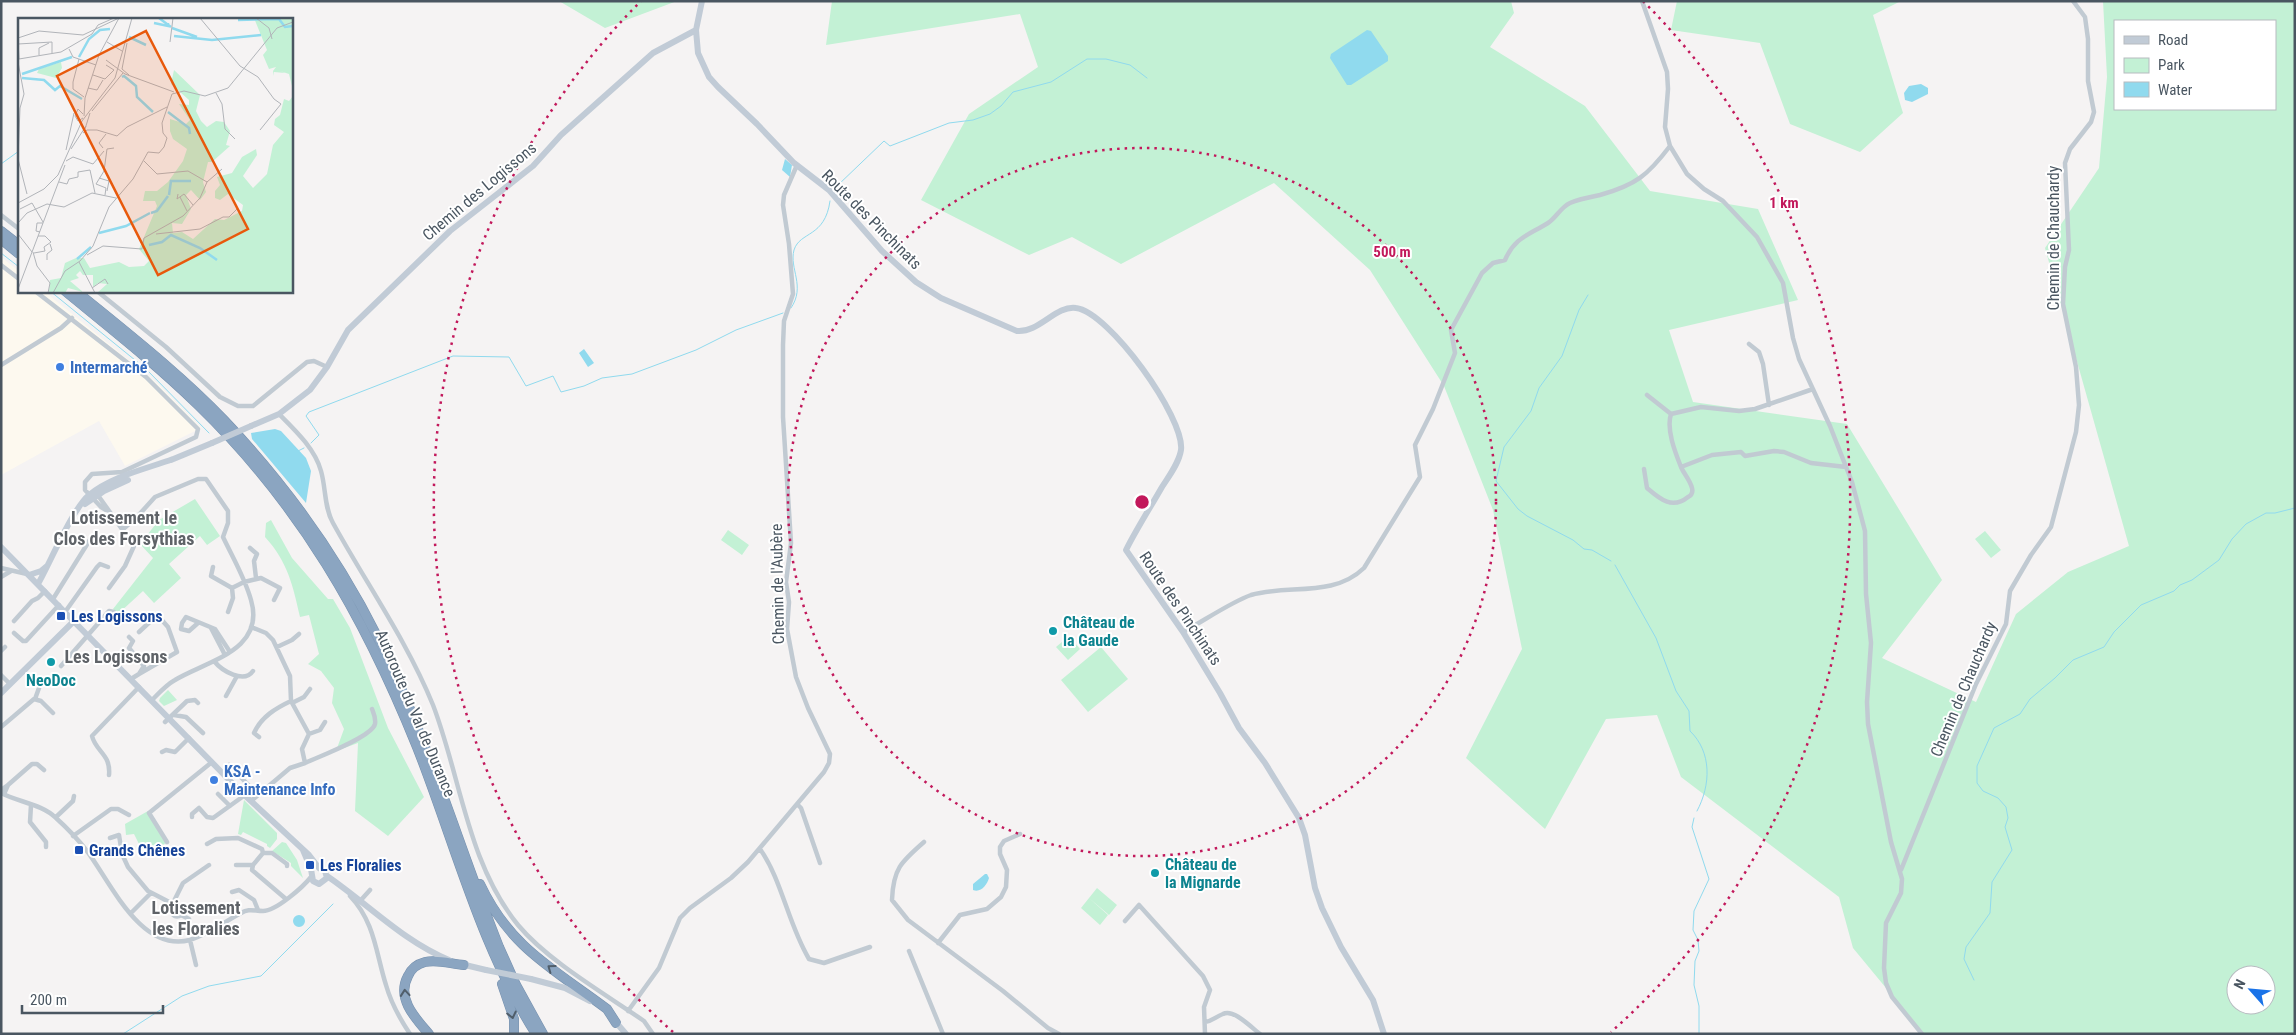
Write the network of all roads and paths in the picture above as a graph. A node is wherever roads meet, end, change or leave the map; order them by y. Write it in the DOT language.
graph roads {
  1 [pos="702,1"];
  2 [pos="1642,1"];
  3 [pos="2073,1"];
  4 [pos="696,30"];
  5 [pos="1670,146"];
  6 [pos="796,165"];
  7 [pos="1,215"];
  8 [pos="18,228"];
  9 [pos="1,231"];
  10 [pos="1,239"];
  11 [pos="18,244"];
  12 [pos="18,253"];
  13 [pos="1,265"];
  14 [pos="18,278"];
  15 [pos="36,292"];
  16 [pos="66,292"];
  17 [pos="77,292"];
  18 [pos="98,292"];
  19 [pos="72,318"];
  20 [pos="1749,344"];
  21 [pos="1,365"];
  22 [pos="327,366"];
  23 [pos="1813,389"];
  24 [pos="1647,395"];
  25 [pos="1769,404"];
  26 [pos="279,414"];
  27 [pos="1671,414"];
  28 [pos="174,459"];
  29 [pos="1681,467"];
  30 [pos="1846,468"];
  31 [pos="1644,469"];
  32 [pos="93,495"];
  33 [pos="122,530"];
  34 [pos="98,539"];
  35 [pos="1,547"];
  36 [pos="250,548"];
  37 [pos="49,563"];
  38 [pos="108,567"];
  39 [pos="213,567"];
  40 [pos="1,568"];
  41 [pos="11,571"];
  42 [pos="29,575"];
  43 [pos="1,577"];
  44 [pos="256,578"];
  45 [pos="244,582"];
  46 [pos="38,584"];
  47 [pos="109,588"];
  48 [pos="232,588"];
  49 [pos="45,591"];
  50 [pos="53,600"];
  51 [pos="274,600"];
  52 [pos="59,605"];
  53 [pos="65,612"];
  54 [pos="228,612"];
  55 [pos="119,617"];
  56 [pos="14,621"];
  57 [pos="74,621"];
  58 [pos="198,623"];
  59 [pos="252,627"];
  60 [pos="139,632"];
  61 [pos="1183,632"];
  62 [pos="14,633"];
  63 [pos="298,634"];
  64 [pos="88,635"];
  65 [pos="129,637"];
  66 [pos="276,646"];
  67 [pos="227,654"];
  68 [pos="214,661"];
  69 [pos="61,666"];
  70 [pos="253,671"];
  71 [pos="139,674"];
  72 [pos="1,675"];
  73 [pos="237,676"];
  74 [pos="131,679"];
  75 [pos="10,684"];
  76 [pos="139,687"];
  77 [pos="40,688"];
  78 [pos="310,688"];
  79 [pos="1,692"];
  80 [pos="226,696"];
  81 [pos="35,699"];
  82 [pos="152,700"];
  83 [pos="291,702"];
  84 [pos="198,703"];
  85 [pos="372,709"];
  86 [pos="53,713"];
  87 [pos="412,714"];
  88 [pos="170,718"];
  89 [pos="325,722"];
  90 [pos="1,727"];
  91 [pos="203,733"];
  92 [pos="309,734"];
  93 [pos="260,737"];
  94 [pos="189,738"];
  95 [pos="162,752"];
  96 [pos="212,762"];
  97 [pos="305,763"];
  98 [pos="229,765"];
  99 [pos="44,770"];
  100 [pos="109,775"];
  101 [pos="2,792"];
  102 [pos="218,794"];
  103 [pos="257,794"];
  104 [pos="245,795"];
  105 [pos="74,796"];
  106 [pos="251,801"];
  107 [pos="797,804"];
  108 [pos="31,805"];
  109 [pos="230,806"];
  110 [pos="129,815"];
  111 [pos="56,817"];
  112 [pos="192,817"];
  113 [pos="1020,834"];
  114 [pos="73,836"];
  115 [pos="110,838"];
  116 [pos="167,842"];
  117 [pos="924,842"];
  118 [pos="207,844"];
  119 [pos="46,846"];
  120 [pos="760,849"];
  121 [pos="303,850"];
  122 [pos="263,853"];
  123 [pos="820,863"];
  124 [pos="209,864"];
  125 [pos="236,865"];
  126 [pos="253,866"];
  127 [pos="287,866"];
  128 [pos="319,868"];
  129 [pos="1901,870"];
  130 [pos="312,875"];
  131 [pos="326,878"];
  132 [pos="316,883"];
  133 [pos="337,883"];
  134 [pos="306,885"];
  135 [pos="370,890"];
  136 [pos="232,892"];
  137 [pos="151,893"];
  138 [pos="286,899"];
  139 [pos="361,900"];
  140 [pos="174,904"];
  141 [pos="258,910"];
  142 [pos="374,910"];
  143 [pos="131,913"];
  144 [pos="478,913"];
  145 [pos="181,915"];
  146 [pos="189,919"];
  147 [pos="1125,921"];
  148 [pos="371,925"];
  149 [pos="190,940"];
  150 [pos="938,943"];
  151 [pos="870,947"];
  152 [pos="909,951"];
  153 [pos="196,964"];
  154 [pos="464,965"];
  155 [pos="628,1011"];
  156 [pos="616,1022"];
  157 [pos="1205,1022"];
  158 [pos="410,1034"];
  159 [pos="429,1034"];
  160 [pos="514,1034"];
  161 [pos="536,1034"];
  162 [pos="543,1034"];
  163 [pos="626,1034"];
  164 [pos="653,1034"];
  165 [pos="943,1034"];
  166 [pos="1060,1034"];
  167 [pos="1205,1034"];
  168 [pos="1260,1034"];
  169 [pos="1384,1034"];
  170 [pos="1922,1034"];
  1 -- 4 [label="street, Route des Pinchinats"];
  2 -- 5 [label="street"];
  3 -- 129 [label="street, Chemin de Chauchardy"];
  4 -- 6 [label="street, Route des Pinchinats"];
  4 -- 22 [label="street, Chemin des Logissons"];
  5 -- 23 [label="street"];
  5 -- 61 [label="street"];
  6 -- 61 [label="street, Route des Pinchinats"];
  6 -- 107 [label="street, Chemin de l'Aubère"];
  7 -- 8 [label="street"];
  9 -- 11 [label="highway"];
  10 -- 12 [label="highway"];
  13 -- 14 [label="street"];
  15 -- 19 [label="street"];
  16 -- 144 [label="highway, Autoroute du Val de Durance"];
  17 -- 87 [label="highway, Autoroute du Val de Durance"];
  18 -- 22 [label="street"];
  19 -- 21 [label="street"];
  19 -- 32 [label="street"];
  20 -- 25 [label="street"];
  22 -- 26 [label="street, Chemin des Logissons"];
  23 -- 25 [label="street"];
  23 -- 30 [label="street"];
  24 -- 27 [label="street"];
  25 -- 27 [label="street"];
  26 -- 28 [label="street, Chemin des Logissons, bridge"];
  26 -- 155 [label="street"];
  27 -- 29 [label="street"];
  28 -- 32 [label="street"];
  28 -- 32 [label="street"];
  29 -- 30 [label="street"];
  29 -- 31 [label="street"];
  30 -- 129 [label="street"];
  32 -- 33 [label="street"];
  32 -- 37 [label="street"];
  33 -- 45 [label="street"];
  33 -- 47 [label="street"];
  34 -- 50 [label="street"];
  35 -- 42 [label="street"];
  36 -- 44 [label="street"];
  37 -- 42 [label="street"];
  37 -- 46 [label="street"];
  38 -- 53 [label="street"];
  39 -- 48 [label="street"];
  40 -- 41 [label="street"];
  41 -- 42 [label="street"];
  41 -- 43 [label="street"];
  42 -- 46 [label="street"];
  44 -- 45 [label="street"];
  44 -- 51 [label="street"];
  45 -- 48 [label="street"];
  45 -- 59 [label="street"];
  46 -- 49 [label="street"];
  48 -- 54 [label="street"];
  49 -- 50 [label="street"];
  49 -- 56 [label="street"];
  50 -- 52 [label="street"];
  52 -- 53 [label="street"];
  52 -- 62 [label="street"];
  53 -- 57 [label="street"];
  55 -- 64 [label="street"];
  57 -- 64 [label="street"];
  57 -- 75 [label="street"];
  58 -- 67 [label="street"];
  59 -- 66 [label="street"];
  59 -- 67 [label="street"];
  60 -- 71 [label="street"];
  61 -- 169 [label="street, Route des Pinchinats"];
  63 -- 66 [label="street"];
  64 -- 69 [label="street"];
  64 -- 74 [label="street"];
  65 -- 71 [label="street"];
  66 -- 83 [label="street"];
  67 -- 68 [label="street"];
  68 -- 73 [label="street"];
  68 -- 82 [label="street"];
  70 -- 73 [label="street"];
  71 -- 74 [label="street"];
  72 -- 75 [label="street"];
  73 -- 80 [label="street"];
  74 -- 76 [label="street"];
  75 -- 79 [label="street"];
  76 -- 82 [label="street"];
  76 -- 100 [label="street"];
  77 -- 81 [label="street"];
  78 -- 83 [label="street"];
  81 -- 86 [label="street"];
  81 -- 90 [label="street"];
  82 -- 88 [label="street"];
  83 -- 92 [label="street"];
  83 -- 93 [label="street"];
  84 -- 88 [label="street"];
  85 -- 97 [label="street"];
  156 -- 87 [label="highway, one-way"];
  87 -- 162 [label="highway, Autoroute du Val de Durance"];
  88 -- 91 [label="street"];
  88 -- 94 [label="street"];
  89 -- 92 [label="street"];
  92 -- 97 [label="street"];
  94 -- 95 [label="street"];
  94 -- 96 [label="street"];
  96 -- 104 [label="street"];
  96 -- 116 [label="street"];
  97 -- 103 [label="street"];
  98 -- 103 [label="street"];
  99 -- 101 [label="street"];
  101 -- 108 [label="street"];
  102 -- 109 [label="street"];
  103 -- 106 [label="street"];
  104 -- 106 [label="street"];
  104 -- 109 [label="street"];
  105 -- 111 [label="street"];
  106 -- 121 [label="street"];
  107 -- 120 [label="street, Chemin de l'Aubère"];
  107 -- 123 [label="street"];
  108 -- 111 [label="street"];
  108 -- 119 [label="street"];
  109 -- 112 [label="street"];
  110 -- 114 [label="street"];
  111 -- 114 [label="street"];
  113 -- 150 [label="street"];
  114 -- 143 [label="street"];
  115 -- 137 [label="street"];
  117 -- 150 [label="street"];
  118 -- 122 [label="street"];
  120 -- 151 [label="street"];
  120 -- 155 [label="street, Chemin de l'Aubère"];
  121 -- 128 [label="street"];
  121 -- 130 [label="street"];
  122 -- 126 [label="street"];
  122 -- 127 [label="street"];
  124 -- 140 [label="street"];
  125 -- 126 [label="street"];
  126 -- 138 [label="street"];
  128 -- 130 [label="street"];
  128 -- 131 [label="street"];
  129 -- 170 [label="street"];
  130 -- 132 [label="street"];
  130 -- 134 [label="street"];
  131 -- 132 [label="street"];
  131 -- 133 [label="street"];
  132 -- 134 [label="street"];
  133 -- 139 [label="street"];
  133 -- 148 [label="street"];
  134 -- 138 [label="street"];
  135 -- 139 [label="street"];
  136 -- 141 [label="street"];
  137 -- 140 [label="street"];
  137 -- 143 [label="street"];
  138 -- 141 [label="street"];
  139 -- 142 [label="street"];
  140 -- 145 [label="street"];
  140 -- 145 [label="street"];
  141 -- 149 [label="street"];
  142 -- 148 [label="street"];
  142 -- 154 [label="street"];
  143 -- 149 [label="street"];
  144 -- 160 [label="highway, one-way"];
  144 -- 161 [label="highway, Autoroute du Val de Durance"];
  145 -- 146 [label="street"];
  147 -- 157 [label="street"];
  148 -- 158 [label="street"];
  149 -- 153 [label="street"];
  150 -- 166 [label="street"];
  152 -- 165 [label="street"];
  154 -- 156 [label="street, bridge"];
  159 -- 154 [label="highway, one-way"];
  155 -- 164 [label="street"];
  156 -- 163 [label="street"];
  157 -- 167 [label="street"];
  157 -- 168 [label="street"];
}
